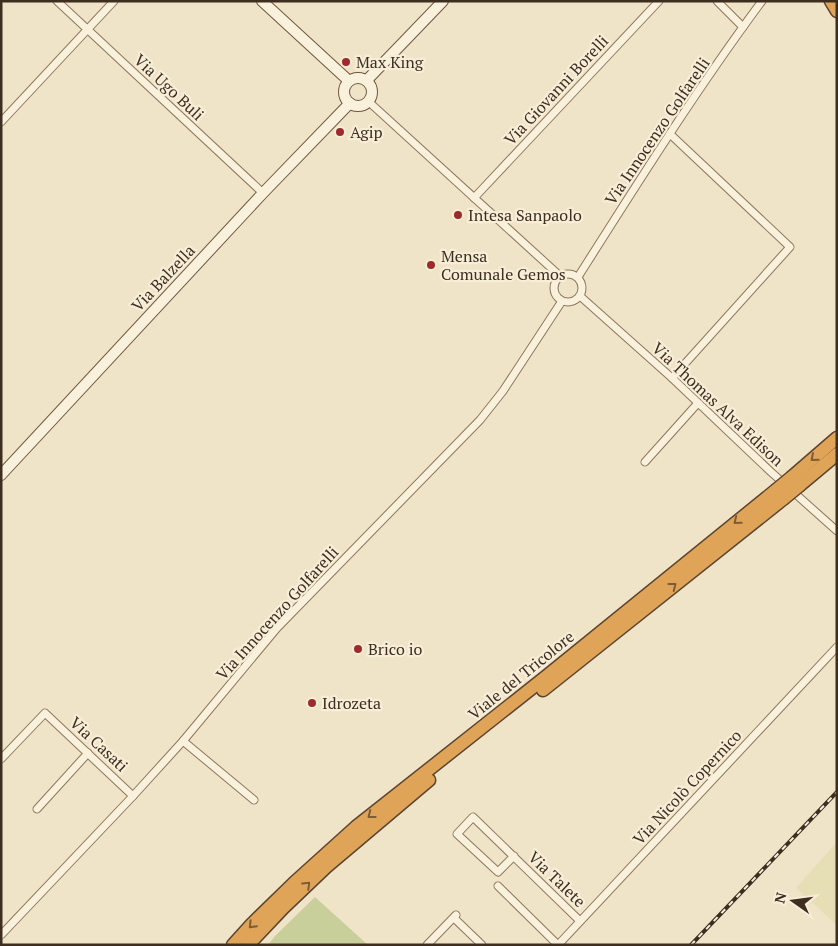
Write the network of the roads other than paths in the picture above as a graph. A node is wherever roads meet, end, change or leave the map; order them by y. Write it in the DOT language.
graph roads {
  1 [pos="57,1"];
  2 [pos="114,1"];
  3 [pos="262,1"];
  4 [pos="443,1"];
  5 [pos="659,1"];
  6 [pos="717,1"];
  7 [pos="762,1"];
  8 [pos="743,27"];
  9 [pos="88,30"];
  10 [pos="367,80"];
  11 [pos="349,81"];
  12 [pos="369,102"];
  13 [pos="350,103"];
  14 [pos="1,122"];
  15 [pos="670,134"];
  16 [pos="263,193"];
  17 [pos="474,198"];
  18 [pos="560,276"];
  19 [pos="578,277"];
  20 [pos="580,296"];
  21 [pos="562,302"];
  22 [pos="672,378"];
  23 [pos="698,403"];
  24 [pos="837,438"];
  25 [pos="837,454"];
  26 [pos="645,462"];
  27 [pos="1,475"];
  28 [pos="796,481"];
  29 [pos="837,531"];
  30 [pos="837,647"];
  31 [pos="549,679"];
  32 [pos="183,741"];
  33 [pos="88,754"];
  34 [pos="1,759"];
  35 [pos="133,796"];
  36 [pos="254,800"];
  37 [pos="37,809"];
  38 [pos="514,856"];
  39 [pos="498,886"];
  40 [pos="580,921"];
  41 [pos="1,935"];
  42 [pos="233,945"];
  43 [pos="248,945"];
  44 [pos="427,945"];
  45 [pos="482,945"];
  46 [pos="558,945"];
  1 -- 9 [label="street, Via Ugo Buli"];
  2 -- 9 [label="street"];
  3 -- 11 [label="street"];
  4 -- 10 [label="street"];
  5 -- 17 [label="street, Via Giovanni Borelli"];
  6 -- 8 [label="street"];
  7 -- 8 [label="street, Via Innocenzo Golfarelli"];
  8 -- 15 [label="street, Via Innocenzo Golfarelli"];
  9 -- 14 [label="street"];
  9 -- 16 [label="street, Via Ugo Buli"];
  10 -- 11 [label="street"];
  10 -- 12 [label="street"];
  11 -- 13 [label="street"];
  12 -- 13 [label="street"];
  12 -- 17 [label="street"];
  13 -- 16 [label="street, Via Balzella"];
  15 -- 19 [label="street, Via Innocenzo Golfarelli"];
  15 -- 22 [label="street"];
  16 -- 27 [label="street, Via Balzella"];
  17 -- 18 [label="street"];
  18 -- 19 [label="street"];
  18 -- 21 [label="street"];
  19 -- 20 [label="street"];
  20 -- 21 [label="street"];
  20 -- 22 [label="street, Via Thomas Alva Edison"];
  21 -- 32 [label="street, Via Innocenzo Golfarelli"];
  22 -- 23 [label="street, Via Thomas Alva Edison"];
  23 -- 26 [label="street"];
  23 -- 29 [label="street, Via Thomas Alva Edison"];
  24 -- 28 [label="highway, Viale del Tricolore, one-way"];
  25 -- 28 [label="highway, Viale del Tricolore"];
  28 -- 31 [label="highway, Viale del Tricolore, bridge"];
  30 -- 40 [label="street, Via Nicolò Copernico"];
  31 -- 42 [label="highway, Viale del Tricolore, one-way"];
  43 -- 31 [label="highway, Viale del Tricolore, one-way"];
  32 -- 35 [label="street, Via Innocenzo Golfarelli"];
  32 -- 36 [label="street"];
  33 -- 34 [label="street, Via Casati"];
  33 -- 35 [label="street, Via Casati"];
  33 -- 37 [label="street"];
  35 -- 41 [label="street, Via Innocenzo Golfarelli"];
  38 -- 38 [label="street, Via Talete"];
  38 -- 40 [label="street, Via Talete"];
  39 -- 46 [label="street"];
  40 -- 46 [label="street, Via Nicolò Copernico"];
  44 -- 45 [label="street"];
}
